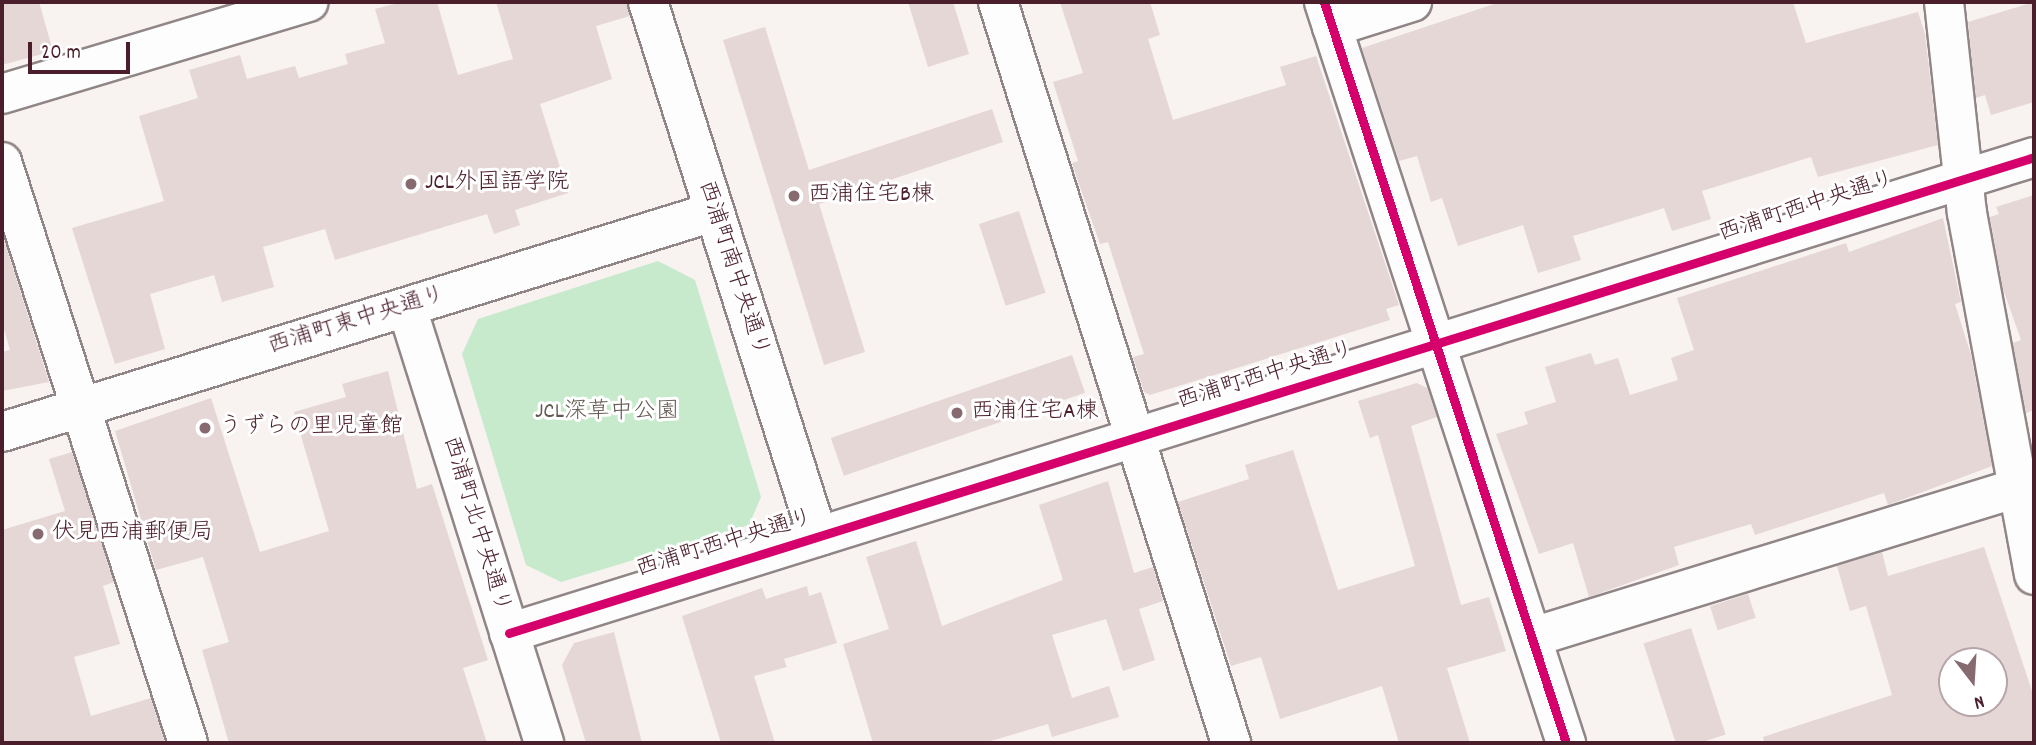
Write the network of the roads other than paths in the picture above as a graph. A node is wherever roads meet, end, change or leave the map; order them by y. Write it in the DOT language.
graph roads {
  1 [pos="308,2"];
  2 [pos="648,2"];
  3 [pos="998,2"];
  4 [pos="1412,2"];
  5 [pos="1944,2"];
  6 [pos="1328,14"];
  7 [pos="2,94"];
  8 [pos="2034,157"];
  9 [pos="2,162"];
  10 [pos="1965,179"];
  11 [pos="713,212"];
  12 [pos="407,307"];
  13 [pos="1437,346"];
  14 [pos="80,407"];
  15 [pos="2,432"];
  16 [pos="1133,438"];
  17 [pos="2020,487"];
  18 [pos="818,537"];
  19 [pos="2034,575"];
  20 [pos="509,633"];
  21 [pos="1533,637"];
  22 [pos="188,743"];
  23 [pos="544,743"];
  24 [pos="1228,743"];
  25 [pos="1566,743"];
  1 -- 7 [label="street"];
  2 -- 11 [label="street, 西浦町南中央通り"];
  3 -- 16 [label="street"];
  4 -- 6 [label="street"];
  5 -- 10 [label="street"];
  6 -- 13 [label="street"];
  8 -- 10 [label="street, 西浦町西中央通り"];
  9 -- 14 [label="street"];
  10 -- 13 [label="street, 西浦町西中央通り"];
  10 -- 17 [label="street"];
  11 -- 12 [label="street, 西浦町東中央通り"];
  11 -- 18 [label="street, 西浦町南中央通り"];
  12 -- 14 [label="street, 西浦町東中央通り"];
  12 -- 20 [label="street, 西浦町北中央通り"];
  13 -- 16 [label="street, 西浦町西中央通り"];
  13 -- 21 [label="street"];
  14 -- 15 [label="street, 西浦町東中央通り"];
  14 -- 22 [label="street"];
  16 -- 18 [label="street, 西浦町西中央通り"];
  16 -- 24 [label="street"];
  17 -- 19 [label="street"];
  17 -- 21 [label="street"];
  18 -- 20 [label="street, 西浦町西中央通り"];
  20 -- 23 [label="street, 西浦町北中央通り"];
  21 -- 25 [label="street"];
}
